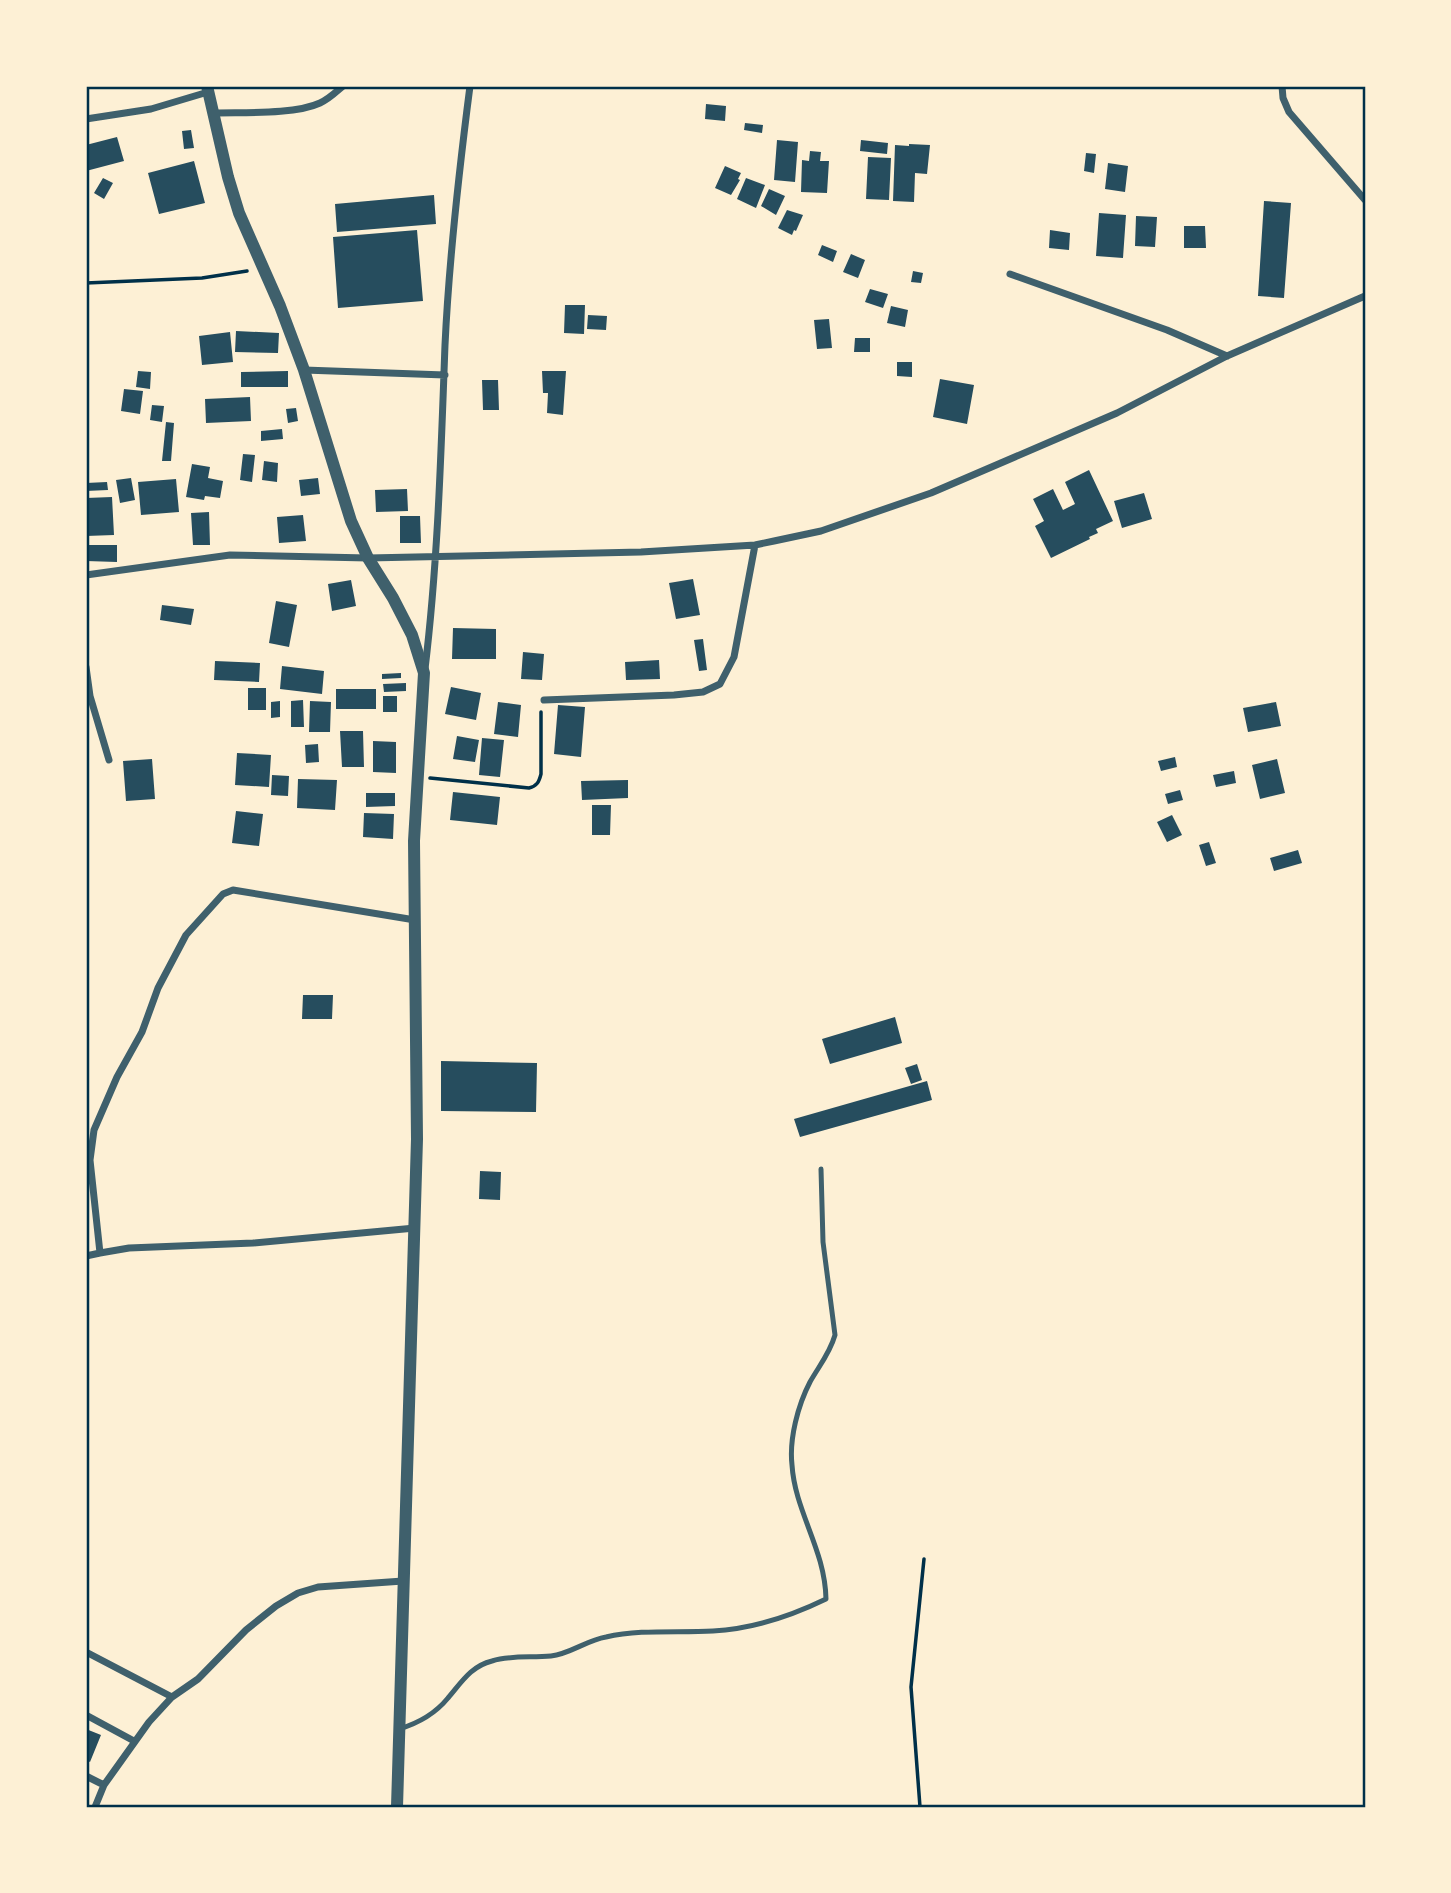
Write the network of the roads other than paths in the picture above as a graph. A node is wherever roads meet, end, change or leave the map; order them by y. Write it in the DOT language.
graph roads {
  1 [pos="343,86"];
  2 [pos="470,86"];
  3 [pos="1282,86"];
  4 [pos="207,89"];
  5 [pos="214,113"];
  6 [pos="86,119"];
  7 [pos="1365,200"];
  8 [pos="1010,274"];
  9 [pos="1365,296"];
  10 [pos="1227,356"];
  11 [pos="304,370"];
  12 [pos="445,375"];
  13 [pos="755,545"];
  14 [pos="436,557"];
  15 [pos="368,558"];
  16 [pos="86,575"];
  17 [pos="86,667"];
  18 [pos="424,673"];
  19 [pos="544,700"];
  20 [pos="109,760"];
  21 [pos="415,920"];
  22 [pos="821,1169"];
  23 [pos="415,1228"];
  24 [pos="100,1253"];
  25 [pos="86,1256"];
  26 [pos="403,1581"];
  27 [pos="86,1652"];
  28 [pos="172,1697"];
  29 [pos="86,1715"];
  30 [pos="399,1728"];
  31 [pos="134,1741"];
  32 [pos="86,1776"];
  33 [pos="104,1785"];
  34 [pos="94,1807"];
  35 [pos="397,1807"];
  1 -- 5 [label="street"];
  2 -- 12 [label="street"];
  3 -- 7 [label="street"];
  4 -- 5 [label="street"];
  4 -- 6 [label="street"];
  5 -- 11 [label="street"];
  8 -- 10 [label="street"];
  9 -- 10 [label="street"];
  10 -- 13 [label="street"];
  11 -- 12 [label="street"];
  11 -- 15 [label="street"];
  12 -- 14 [label="street"];
  13 -- 14 [label="street"];
  13 -- 19 [label="street"];
  14 -- 15 [label="street"];
  14 -- 18 [label="street"];
  15 -- 16 [label="street"];
  15 -- 18 [label="street"];
  17 -- 20 [label="street"];
  18 -- 21 [label="street"];
  21 -- 23 [label="street"];
  21 -- 24 [label="street"];
  22 -- 30 [label="lane"];
  23 -- 24 [label="street"];
  23 -- 26 [label="street"];
  24 -- 25 [label="street"];
  26 -- 28 [label="street"];
  26 -- 30 [label="street"];
  27 -- 28 [label="street"];
  28 -- 31 [label="street"];
  29 -- 31 [label="street"];
  30 -- 35 [label="street"];
  31 -- 33 [label="street"];
  32 -- 33 [label="street"];
  33 -- 34 [label="street"];
}
